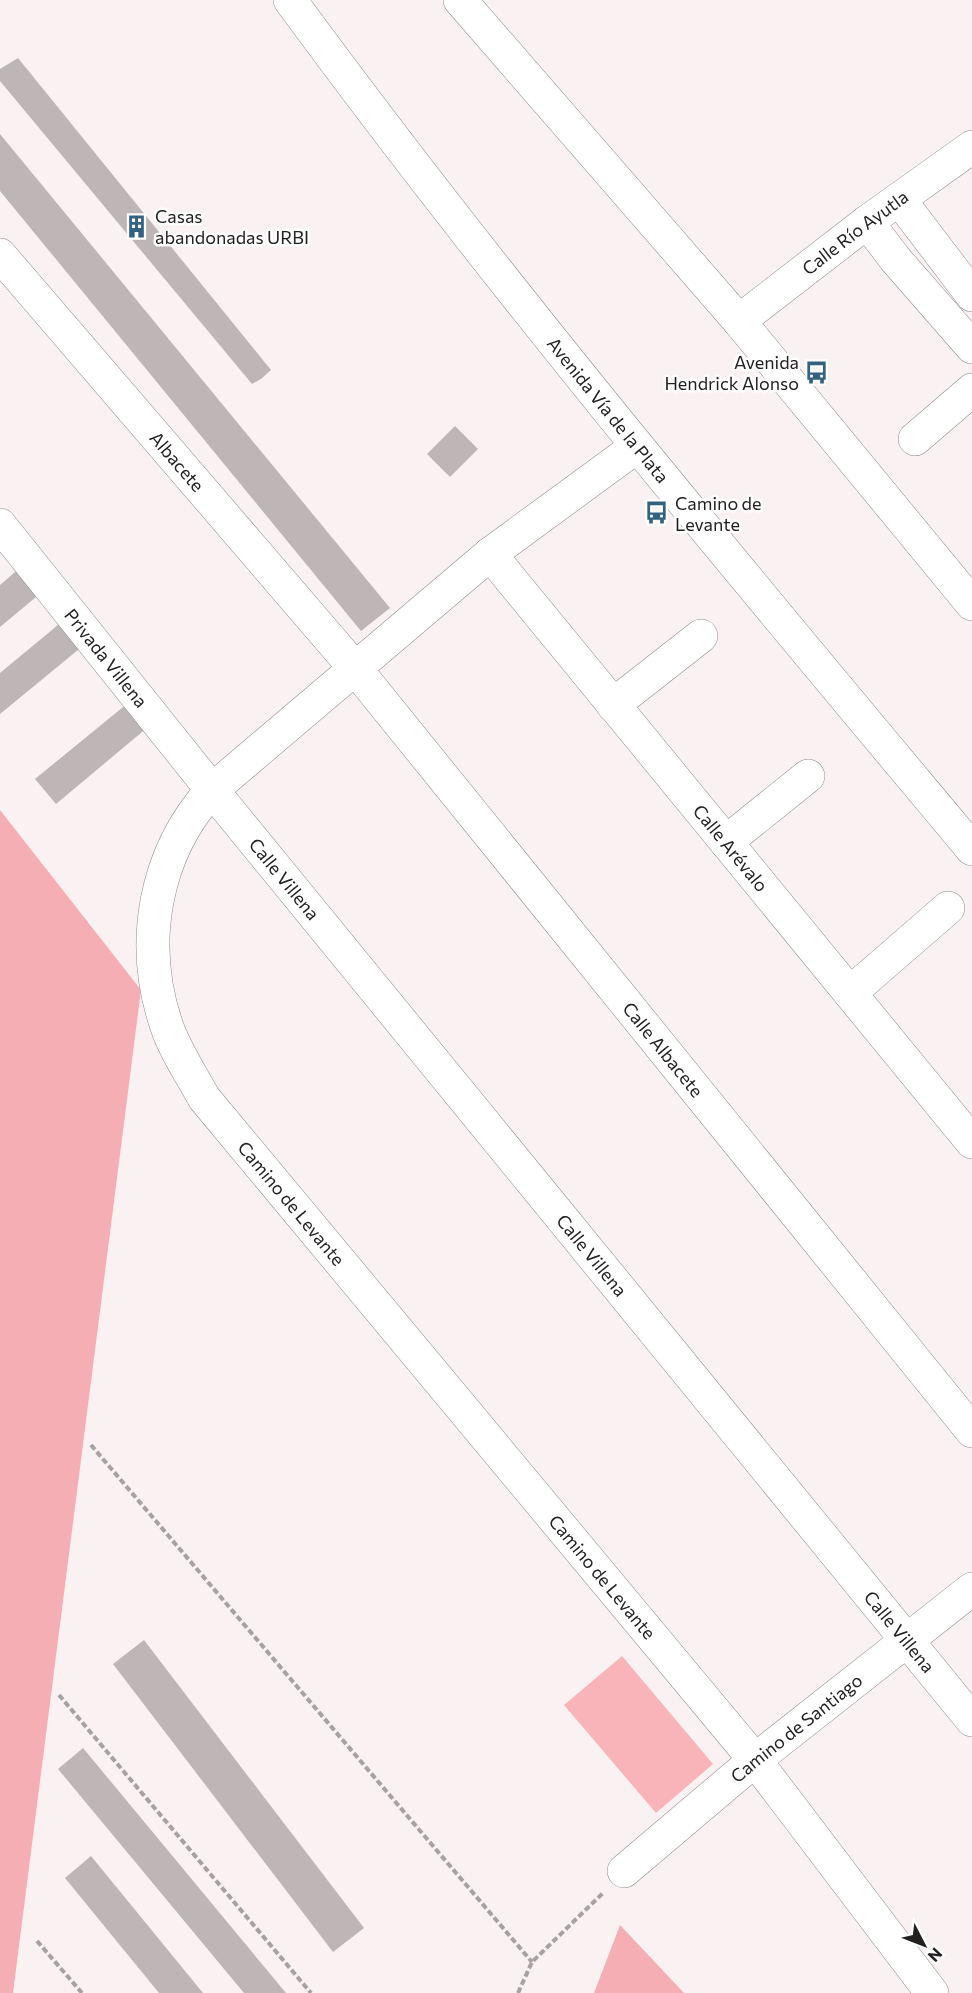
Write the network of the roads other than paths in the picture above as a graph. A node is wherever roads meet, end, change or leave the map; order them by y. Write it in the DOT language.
graph roads {
  1 [pos="290,0"];
  2 [pos="311,0"];
  3 [pos="463,5"];
  4 [pos="367,105"];
  5 [pos="972,147"];
  6 [pos="899,199"];
  7 [pos="867,222"];
  8 [pos="0,255"];
  9 [pos="972,295"];
  10 [pos="739,321"];
  11 [pos="972,347"];
  12 [pos="972,390"];
  13 [pos="915,439"];
  14 [pos="636,447"];
  15 [pos="0,525"];
  16 [pos="490,554"];
  17 [pos="972,604"];
  18 [pos="701,636"];
  19 [pos="354,667"];
  20 [pos="613,705"];
  21 [pos="808,776"];
  22 [pos="212,790"];
  23 [pos="726,842"];
  24 [pos="972,849"];
  25 [pos="948,908"];
  26 [pos="850,993"];
  27 [pos="972,1140"];
  28 [pos="972,1431"];
  29 [pos="972,1589"];
  30 [pos="907,1641"];
  31 [pos="972,1720"];
  32 [pos="755,1760"];
  33 [pos="624,1871"];
  34 [pos="932,1993"];
  1 -- 4 [label="street, Avenida Vía de la Plata"];
  2 -- 4 [label="street, Avenida Vía de la Plata"];
  3 -- 10 [label="street"];
  4 -- 14 [label="street, Avenida Vía de la Plata"];
  5 -- 6 [label="street, Calle Río Ayutla"];
  6 -- 7 [label="street, Calle Río Ayutla"];
  6 -- 9 [label="street"];
  7 -- 10 [label="street, Calle Río Ayutla"];
  7 -- 11 [label="street"];
  8 -- 19 [label="street, Albacete"];
  10 -- 17 [label="street"];
  12 -- 13 [label="street"];
  14 -- 16 [label="street, Camino de Levante"];
  14 -- 24 [label="street, Avenida Vía de la Plata"];
  15 -- 22 [label="street, Privada Villena"];
  16 -- 19 [label="street, Camino de Levante"];
  16 -- 20 [label="street, Calle Arévalo"];
  18 -- 20 [label="street"];
  19 -- 22 [label="street, Camino de Levante"];
  19 -- 28 [label="street, Calle Albacete"];
  20 -- 23 [label="street, Calle Arévalo"];
  21 -- 23 [label="street"];
  22 -- 30 [label="street, Calle Villena"];
  22 -- 32 [label="street, Camino de Levante"];
  23 -- 26 [label="street, Calle Arévalo"];
  25 -- 26 [label="street"];
  26 -- 27 [label="street, Calle Arévalo"];
  29 -- 30 [label="street, Camino de Santiago"];
  30 -- 31 [label="street, Calle Villena"];
  30 -- 32 [label="street, Camino de Santiago"];
  32 -- 33 [label="street, Camino de Santiago"];
  32 -- 34 [label="street, Camino de Levante"];
}
